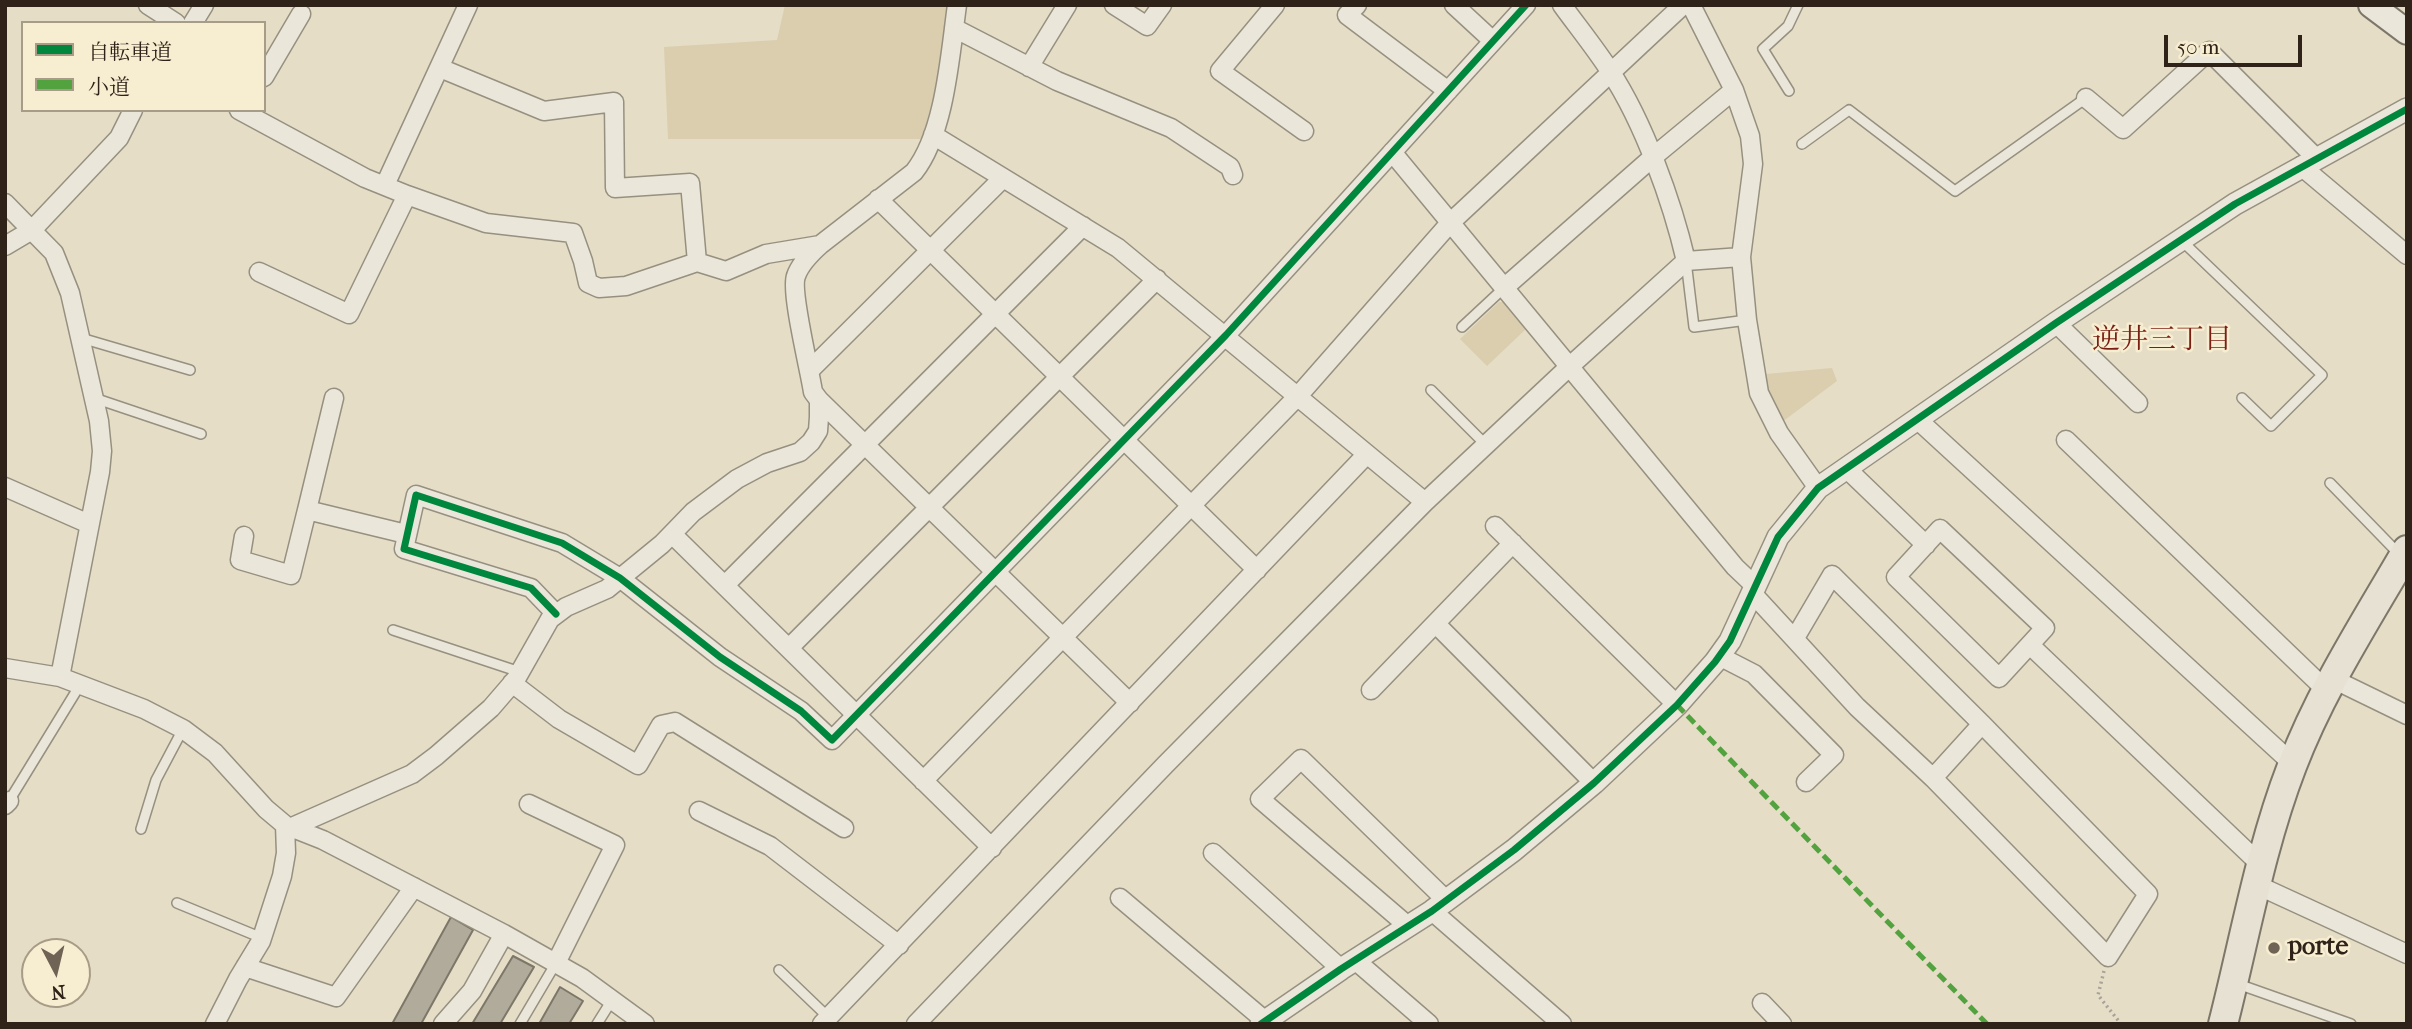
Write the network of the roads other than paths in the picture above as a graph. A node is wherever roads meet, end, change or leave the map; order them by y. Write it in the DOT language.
graph roads {
  1 [pos="148,5"];
  2 [pos="204,5"];
  3 [pos="468,5"];
  4 [pos="957,5"];
  5 [pos="1067,5"];
  6 [pos="1114,5"];
  7 [pos="1162,5"];
  8 [pos="1275,5"];
  9 [pos="1357,5"];
  10 [pos="1454,5"];
  11 [pos="1526,5"];
  12 [pos="1562,5"];
  13 [pos="1683,5"];
  14 [pos="1691,5"];
  15 [pos="1798,5"];
  16 [pos="2371,5"];
  17 [pos="301,14"];
  18 [pos="173,21"];
  19 [pos="194,21"];
  20 [pos="954,28"];
  21 [pos="2407,32"];
  22 [pos="1493,41"];
  23 [pos="1028,67"];
  24 [pos="440,68"];
  25 [pos="1611,72"];
  26 [pos="266,74"];
  27 [pos="1734,90"];
  28 [pos="1789,91"];
  29 [pos="1448,92"];
  30 [pos="2086,98"];
  31 [pos="2407,109"];
  32 [pos="132,112"];
  33 [pos="245,112"];
  34 [pos="1304,131"];
  35 [pos="933,135"];
  36 [pos="1802,144"];
  37 [pos="1392,152"];
  38 [pos="1653,157"];
  39 [pos="2309,162"];
  40 [pos="1233,175"];
  41 [pos="1002,179"];
  42 [pos="385,185"];
  43 [pos="407,195"];
  44 [pos="878,199"];
  45 [pos="5,203"];
  46 [pos="1450,223"];
  47 [pos="1083,226"];
  48 [pos="32,230"];
  49 [pos="2180,240"];
  50 [pos="820,245"];
  51 [pos="5,246"];
  52 [pos="932,251"];
  53 [pos="2407,256"];
  54 [pos="1741,257"];
  55 [pos="1686,261"];
  56 [pos="696,262"];
  57 [pos="259,272"];
  58 [pos="1157,279"];
  59 [pos="1505,287"];
  60 [pos="995,314"];
  61 [pos="1747,320"];
  62 [pos="2056,323"];
  63 [pos="1462,327"];
  64 [pos="1226,335"];
  65 [pos="81,338"];
  66 [pos="1569,367"];
  67 [pos="190,370"];
  68 [pos="810,370"];
  69 [pos="1059,376"];
  70 [pos="1431,390"];
  71 [pos="1298,396"];
  72 [pos="94,398"];
  73 [pos="334,398"];
  74 [pos="2242,398"];
  75 [pos="819,400"];
  76 [pos="2138,403"];
  77 [pos="1918,420"];
  78 [pos="201,433"];
  79 [pos="1124,439"];
  80 [pos="2067,440"];
  81 [pos="865,444"];
  82 [pos="1486,445"];
  83 [pos="1367,454"];
  84 [pos="1847,469"];
  85 [pos="2330,483"];
  86 [pos="5,488"];
  87 [pos="1818,488"];
  88 [pos="1425,502"];
  89 [pos="1191,505"];
  90 [pos="929,507"];
  91 [pos="307,510"];
  92 [pos="89,524"];
  93 [pos="1494,526"];
  94 [pos="407,534"];
  95 [pos="672,534"];
  96 [pos="244,536"];
  97 [pos="1513,543"];
  98 [pos="1926,545"];
  99 [pos="2405,554"];
  100 [pos="1258,570"];
  101 [pos="995,571"];
  102 [pos="620,578"];
  103 [pos="725,585"];
  104 [pos="2398,587"];
  105 [pos="1755,590"];
  106 [pos="556,614"];
  107 [pos="1436,624"];
  108 [pos="393,630"];
  109 [pos="1063,637"];
  110 [pos="1795,638"];
  111 [pos="2031,646"];
  112 [pos="789,648"];
  113 [pos="1719,656"];
  114 [pos="5,668"];
  115 [pos="60,677"];
  116 [pos="516,678"];
  117 [pos="80,685"];
  118 [pos="2330,685"];
  119 [pos="1371,690"];
  120 [pos="1130,703"];
  121 [pos="1677,705"];
  122 [pos="856,714"];
  123 [pos="2407,715"];
  124 [pos="1982,724"];
  125 [pos="183,729"];
  126 [pos="2293,764"];
  127 [pos="1933,778"];
  128 [pos="923,781"];
  129 [pos="1806,782"];
  130 [pos="1594,783"];
  131 [pos="7,803"];
  132 [pos="529,804"];
  133 [pos="699,811"];
  134 [pos="288,826"];
  135 [pos="844,828"];
  136 [pos="141,829"];
  137 [pos="992,848"];
  138 [pos="1213,853"];
  139 [pos="2259,875"];
  140 [pos="414,887"];
  141 [pos="1120,898"];
  142 [pos="177,903"];
  143 [pos="1439,906"];
  144 [pos="1408,926"];
  145 [pos="504,934"];
  146 [pos="262,937"];
  147 [pos="900,945"];
  148 [pos="2407,954"];
  149 [pos="556,963"];
  150 [pos="1348,964"];
  151 [pos="245,967"];
  152 [pos="779,970"];
  153 [pos="2234,982"];
  154 [pos="612,1000"];
  155 [pos="1762,1003"];
  156 [pos="825,1020"];
  157 [pos="1265,1023"];
  158 [pos="215,1024"];
  159 [pos="443,1024"];
  160 [pos="520,1024"];
  161 [pos="597,1024"];
  162 [pos="645,1024"];
  163 [pos="916,1024"];
  164 [pos="1429,1024"];
  165 [pos="1562,1024"];
  166 [pos="1782,1024"];
  167 [pos="2223,1024"];
  168 [pos="2351,1024"];
  1 -- 18 [label="street"];
  2 -- 19 [label="street"];
  3 -- 24 [label="street"];
  4 -- 20 [label="street"];
  5 -- 23 [label="street"];
  6 -- 7 [label="street"];
  8 -- 34 [label="street"];
  9 -- 29 [label="street"];
  10 -- 22 [label="street"];
  11 -- 22 [label="street"];
  12 -- 25 [label="street"];
  13 -- 25 [label="street"];
  14 -- 27 [label="street"];
  15 -- 28 [label="lane"];
  16 -- 21 [label="main road"];
  17 -- 26 [label="street"];
  20 -- 23 [label="street"];
  20 -- 35 [label="street"];
  22 -- 29 [label="street"];
  23 -- 40 [label="street"];
  24 -- 42 [label="street"];
  24 -- 56 [label="street"];
  25 -- 38 [label="street"];
  25 -- 46 [label="street"];
  27 -- 38 [label="street"];
  27 -- 54 [label="street"];
  29 -- 37 [label="street"];
  30 -- 36 [label="lane"];
  30 -- 39 [label="street"];
  31 -- 39 [label="street"];
  32 -- 48 [label="street"];
  33 -- 42 [label="street"];
  35 -- 41 [label="street"];
  35 -- 44 [label="street"];
  37 -- 46 [label="street"];
  37 -- 64 [label="street"];
  38 -- 55 [label="street"];
  38 -- 59 [label="street"];
  39 -- 49 [label="street"];
  39 -- 53 [label="street"];
  41 -- 47 [label="street"];
  41 -- 52 [label="street"];
  42 -- 43 [label="street"];
  43 -- 56 [label="street"];
  43 -- 57 [label="street"];
  44 -- 50 [label="street"];
  44 -- 52 [label="street"];
  45 -- 48 [label="street"];
  46 -- 59 [label="street"];
  46 -- 71 [label="street"];
  47 -- 58 [label="street"];
  47 -- 60 [label="street"];
  48 -- 51 [label="street"];
  48 -- 65 [label="street"];
  49 -- 62 [label="street"];
  49 -- 74 [label="lane"];
  50 -- 56 [label="street"];
  50 -- 68 [label="street"];
  52 -- 60 [label="street"];
  52 -- 68 [label="street"];
  54 -- 55 [label="street"];
  54 -- 61 [label="street"];
  55 -- 61 [label="lane"];
  55 -- 66 [label="street"];
  58 -- 64 [label="street"];
  58 -- 69 [label="street"];
  59 -- 63 [label="lane"];
  59 -- 66 [label="street"];
  60 -- 69 [label="street"];
  60 -- 81 [label="street"];
  61 -- 87 [label="street"];
  62 -- 76 [label="street"];
  62 -- 77 [label="street"];
  64 -- 71 [label="street"];
  64 -- 79 [label="street"];
  65 -- 67 [label="lane"];
  65 -- 72 [label="street"];
  66 -- 82 [label="street"];
  66 -- 105 [label="street"];
  68 -- 75 [label="street"];
  69 -- 79 [label="street"];
  69 -- 90 [label="street"];
  70 -- 82 [label="lane"];
  71 -- 83 [label="street"];
  71 -- 89 [label="street"];
  72 -- 78 [label="lane"];
  72 -- 92 [label="street"];
  73 -- 91 [label="street"];
  75 -- 81 [label="street"];
  75 -- 95 [label="street"];
  77 -- 84 [label="street"];
  77 -- 126 [label="street"];
  79 -- 89 [label="street"];
  79 -- 101 [label="street"];
  80 -- 118 [label="street"];
  81 -- 90 [label="street"];
  81 -- 103 [label="street"];
  82 -- 88 [label="street"];
  83 -- 88 [label="street"];
  83 -- 100 [label="street"];
  84 -- 87 [label="street"];
  84 -- 98 [label="street"];
  85 -- 99 [label="lane"];
  86 -- 92 [label="street"];
  87 -- 105 [label="street"];
  88 -- 163 [label="street"];
  89 -- 100 [label="street"];
  89 -- 109 [label="street"];
  90 -- 101 [label="street"];
  90 -- 112 [label="street"];
  91 -- 94 [label="street"];
  91 -- 96 [label="street"];
  92 -- 115 [label="street"];
  93 -- 97 [label="street"];
  94 -- 102 [label="street"];
  94 -- 106 [label="street"];
  95 -- 102 [label="street"];
  95 -- 103 [label="street"];
  97 -- 107 [label="street"];
  97 -- 121 [label="street"];
  98 -- 111 [label="street"];
  98 -- 111 [label="street"];
  99 -- 104 [label="main road"];
  100 -- 120 [label="street"];
  101 -- 109 [label="street"];
  101 -- 122 [label="street"];
  102 -- 106 [label="street"];
  102 -- 122 [label="street"];
  103 -- 112 [label="street"];
  104 -- 118 [label="main road"];
  105 -- 110 [label="street"];
  105 -- 113 [label="street"];
  106 -- 116 [label="street"];
  107 -- 119 [label="street"];
  107 -- 130 [label="street"];
  108 -- 116 [label="lane"];
  109 -- 120 [label="street"];
  109 -- 128 [label="street"];
  110 -- 124 [label="street"];
  110 -- 127 [label="street"];
  111 -- 139 [label="street"];
  112 -- 122 [label="street"];
  113 -- 121 [label="street"];
  113 -- 129 [label="street"];
  114 -- 115 [label="street"];
  115 -- 117 [label="street"];
  116 -- 134 [label="street"];
  116 -- 135 [label="street"];
  117 -- 125 [label="street"];
  117 -- 131 [label="lane"];
  118 -- 123 [label="street"];
  118 -- 126 [label="main road"];
  120 -- 137 [label="street"];
  121 -- 130 [label="street"];
  122 -- 128 [label="street"];
  124 -- 127 [label="street"];
  124 -- 127 [label="street"];
  125 -- 134 [label="street"];
  125 -- 136 [label="lane"];
  126 -- 139 [label="main road"];
  128 -- 137 [label="street"];
  130 -- 143 [label="street"];
  132 -- 149 [label="street"];
  133 -- 147 [label="street"];
  134 -- 140 [label="street"];
  134 -- 146 [label="street"];
  137 -- 147 [label="street"];
  138 -- 150 [label="street"];
  139 -- 148 [label="street"];
  139 -- 153 [label="main road"];
  140 -- 145 [label="street"];
  140 -- 151 [label="street"];
  141 -- 157 [label="street"];
  142 -- 146 [label="lane"];
  143 -- 144 [label="street"];
  143 -- 144 [label="street"];
  143 -- 165 [label="street"];
  144 -- 150 [label="street"];
  145 -- 149 [label="street"];
  145 -- 159 [label="street"];
  146 -- 151 [label="street"];
  147 -- 156 [label="street"];
  149 -- 154 [label="street"];
  149 -- 160 [label="lane"];
  150 -- 157 [label="street"];
  150 -- 164 [label="street"];
  151 -- 158 [label="street"];
  152 -- 156 [label="lane"];
  153 -- 167 [label="main road"];
  153 -- 168 [label="lane"];
  154 -- 161 [label="lane"];
  154 -- 162 [label="street"];
  155 -- 166 [label="street"];
}
